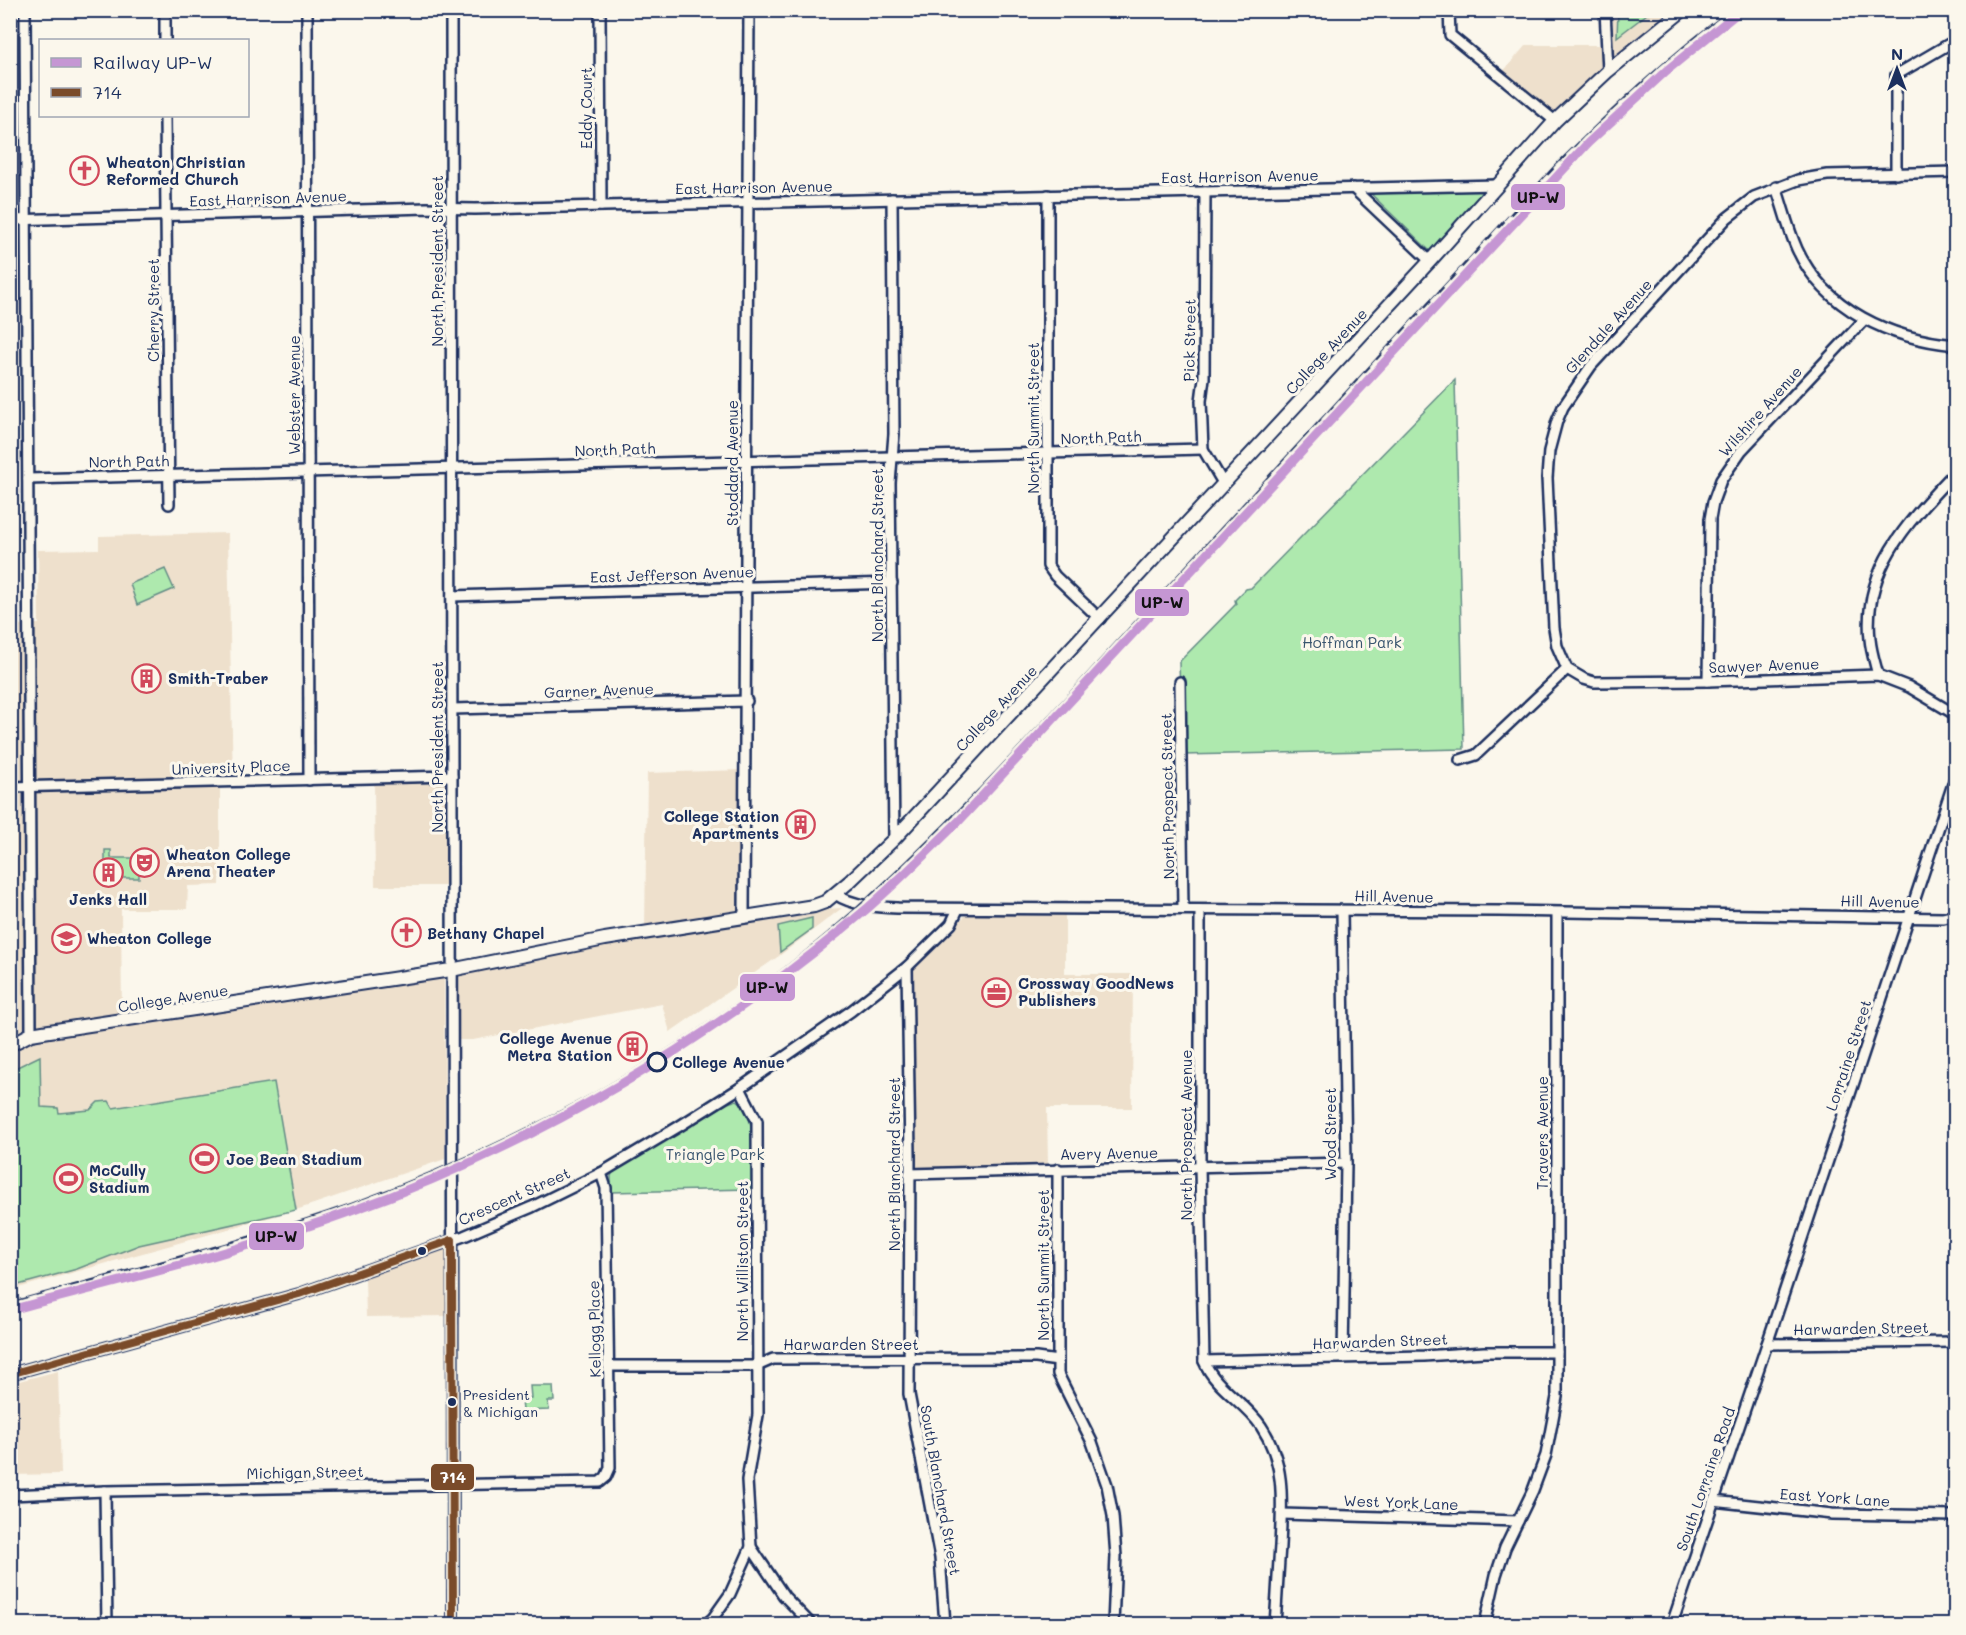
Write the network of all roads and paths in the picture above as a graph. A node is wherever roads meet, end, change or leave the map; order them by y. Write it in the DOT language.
graph roads {
  1 [pos="25,10"];
  2 [pos="165,10"];
  3 [pos="307,10"];
  4 [pos="451,10"];
  5 [pos="600,10"];
  6 [pos="748,10"];
  7 [pos="1449,10"];
  8 [pos="1605,10"];
  9 [pos="1683,10"];
  10 [pos="165,39"];
  11 [pos="1956,40"];
  12 [pos="1608,71"];
  13 [pos="165,117"];
  14 [pos="1555,121"];
  15 [pos="1956,172"];
  16 [pos="1896,174"];
  17 [pos="1498,185"];
  18 [pos="1776,187"];
  19 [pos="1353,188"];
  20 [pos="1205,192"];
  21 [pos="1048,195"];
  22 [pos="892,199"];
  23 [pos="749,202"];
  24 [pos="601,206"];
  25 [pos="451,208"];
  26 [pos="307,211"];
  27 [pos="166,216"];
  28 [pos="10,220"];
  29 [pos="25,220"];
  30 [pos="1430,261"];
  31 [pos="1864,320"];
  32 [pos="1956,345"];
  33 [pos="1203,448"];
  34 [pos="1048,453"];
  35 [pos="892,457"];
  36 [pos="747,460"];
  37 [pos="452,468"];
  38 [pos="1956,471"];
  39 [pos="309,472"];
  40 [pos="169,476"];
  41 [pos="28,479"];
  42 [pos="1223,483"];
  43 [pos="169,504"];
  44 [pos="892,583"];
  45 [pos="746,587"];
  46 [pos="452,596"];
  47 [pos="1100,619"];
  48 [pos="1567,669"];
  49 [pos="1878,675"];
  50 [pos="1708,681"];
  51 [pos="1180,682"];
  52 [pos="747,701"];
  53 [pos="452,709"];
  54 [pos="1956,715"];
  55 [pos="1460,760"];
  56 [pos="1956,775"];
  57 [pos="452,776"];
  58 [pos="309,780"];
  59 [pos="29,786"];
  60 [pos="10,787"];
  61 [pos="894,839"];
  62 [pos="834,894"];
  63 [pos="958,909"];
  64 [pos="1183,909"];
  65 [pos="1200,910"];
  66 [pos="1342,911"];
  67 [pos="1557,913"];
  68 [pos="1956,915"];
  69 [pos="744,916"];
  70 [pos="1909,917"];
  71 [pos="907,968"];
  72 [pos="451,970"];
  73 [pos="31,1034"];
  74 [pos="10,1045"];
  75 [pos="740,1088"];
  76 [pos="1346,1162"];
  77 [pos="1200,1166"];
  78 [pos="1058,1169"];
  79 [pos="601,1173"];
  80 [pos="909,1174"];
  81 [pos="452,1240"];
  82 [pos="1956,1342"];
  83 [pos="1767,1344"];
  84 [pos="1557,1352"];
  85 [pos="1343,1358"];
  86 [pos="909,1360"];
  87 [pos="1058,1361"];
  88 [pos="1204,1361"];
  89 [pos="609,1366"];
  90 [pos="758,1366"];
  91 [pos="10,1374"];
  92 [pos="600,1482"];
  93 [pos="452,1484"];
  94 [pos="105,1491"];
  95 [pos="10,1495"];
  96 [pos="1713,1502"];
  97 [pos="1282,1514"];
  98 [pos="1956,1516"];
  99 [pos="1518,1521"];
  100 [pos="751,1547"];
  101 [pos="107,1624"];
  102 [pos="453,1624"];
  103 [pos="706,1624"];
  104 [pos="811,1624"];
  105 [pos="945,1624"];
  106 [pos="1113,1624"];
  107 [pos="1275,1624"];
  108 [pos="1485,1624"];
  109 [pos="1672,1624"];
  1 -- 29 [label="street"];
  2 -- 10 [label="street"];
  3 -- 26 [label="street, Webster Avenue"];
  4 -- 25 [label="street, North President Street"];
  5 -- 24 [label="street, Eddy Court"];
  6 -- 23 [label="street, Stoddard Avenue"];
  7 -- 14 [label="street"];
  8 -- 12 [label="street"];
  9 -- 12 [label="street, College Avenue"];
  11 -- 16 [label="street"];
  12 -- 14 [label="street, College Avenue"];
  13 -- 27 [label="street, Cherry Street"];
  14 -- 17 [label="street, College Avenue"];
  15 -- 16 [label="street, Glendale Avenue"];
  16 -- 18 [label="street, Glendale Avenue"];
  17 -- 19 [label="street, East Harrison Avenue"];
  17 -- 30 [label="street, College Avenue"];
  18 -- 31 [label="street"];
  18 -- 48 [label="street, Glendale Avenue"];
  19 -- 20 [label="street, East Harrison Avenue"];
  19 -- 30 [label="street"];
  20 -- 21 [label="street, East Harrison Avenue"];
  20 -- 33 [label="street, Pick Street"];
  21 -- 22 [label="street, East Harrison Avenue"];
  21 -- 34 [label="street, North Summit Street"];
  22 -- 23 [label="street, East Harrison Avenue"];
  22 -- 35 [label="street, North Blanchard Street"];
  23 -- 24 [label="street, East Harrison Avenue"];
  23 -- 36 [label="street, Stoddard Avenue"];
  24 -- 25 [label="street, East Harrison Avenue"];
  25 -- 26 [label="street, East Harrison Avenue"];
  25 -- 37 [label="street, North President Street"];
  26 -- 27 [label="street, East Harrison Avenue"];
  26 -- 39 [label="street, Webster Avenue"];
  27 -- 29 [label="street, East Harrison Avenue"];
  27 -- 40 [label="street, Cherry Street"];
  28 -- 29 [label="street, East Harrison Avenue"];
  29 -- 41 [label="street"];
  30 -- 42 [label="street, College Avenue"];
  31 -- 32 [label="street"];
  31 -- 50 [label="street, Wilshire Avenue"];
  33 -- 34 [label="street, North Path"];
  33 -- 42 [label="street, Pick Street"];
  34 -- 35 [label="street, North Path"];
  34 -- 47 [label="street, North Summit Street"];
  35 -- 36 [label="street, North Path"];
  35 -- 44 [label="street, North Blanchard Street"];
  36 -- 37 [label="street, North Path"];
  36 -- 45 [label="street, Stoddard Avenue"];
  37 -- 39 [label="street, North Path"];
  37 -- 46 [label="street, North President Street"];
  38 -- 49 [label="street"];
  39 -- 40 [label="street, North Path"];
  39 -- 58 [label="street, Webster Avenue"];
  40 -- 41 [label="street, North Path"];
  40 -- 43 [label="street, Cherry Street"];
  41 -- 59 [label="street"];
  42 -- 47 [label="street, College Avenue"];
  44 -- 45 [label="street, East Jefferson Avenue"];
  44 -- 61 [label="street, North Blanchard Street"];
  45 -- 46 [label="street, East Jefferson Avenue"];
  45 -- 52 [label="street, Stoddard Avenue"];
  46 -- 53 [label="street, North President Street"];
  47 -- 61 [label="street, College Avenue"];
  48 -- 50 [label="street, Sawyer Avenue"];
  48 -- 55 [label="street"];
  49 -- 50 [label="street, Sawyer Avenue"];
  49 -- 54 [label="street, Sawyer Avenue"];
  51 -- 64 [label="street, North Prospect Street"];
  52 -- 53 [label="street, Garner Avenue"];
  52 -- 69 [label="street, Stoddard Avenue"];
  53 -- 57 [label="street, North President Street"];
  56 -- 70 [label="street, Lorraine Street"];
  57 -- 58 [label="street, University Place"];
  57 -- 72 [label="street, North President Street"];
  58 -- 59 [label="street, University Place"];
  59 -- 60 [label="street, University Place"];
  59 -- 73 [label="street"];
  61 -- 62 [label="street, College Avenue"];
  62 -- 63 [label="street, Hill Avenue"];
  62 -- 69 [label="street, College Avenue"];
  63 -- 64 [label="street, Hill Avenue"];
  63 -- 71 [label="street, Crescent Street"];
  64 -- 65 [label="street, Hill Avenue"];
  65 -- 66 [label="street, Hill Avenue"];
  65 -- 77 [label="street, North Prospect Avenue"];
  66 -- 67 [label="street, Hill Avenue"];
  66 -- 76 [label="street, Wood Street"];
  67 -- 70 [label="street, Hill Avenue"];
  67 -- 84 [label="street, Travers Avenue"];
  68 -- 70 [label="street, Hill Avenue"];
  69 -- 72 [label="street, College Avenue"];
  70 -- 83 [label="street, Lorraine Street"];
  71 -- 75 [label="street, Crescent Street"];
  71 -- 80 [label="street, North Blanchard Street"];
  72 -- 73 [label="street, College Avenue"];
  72 -- 81 [label="street, North President Street"];
  73 -- 74 [label="street, College Avenue"];
  75 -- 79 [label="street, Crescent Street"];
  75 -- 90 [label="street, North Williston Street"];
  76 -- 77 [label="street, Avery Avenue"];
  76 -- 85 [label="street, Wood Street"];
  77 -- 78 [label="street, Avery Avenue"];
  77 -- 88 [label="street, North Prospect Avenue"];
  78 -- 80 [label="street, Avery Avenue"];
  78 -- 87 [label="street, North Summit Street"];
  79 -- 81 [label="street, Crescent Street"];
  79 -- 89 [label="street, Kellogg Place"];
  80 -- 86 [label="street, North Blanchard Street"];
  81 -- 91 [label="street, Crescent Street"];
  81 -- 93 [label="street, North President Street"];
  82 -- 83 [label="street, Harwarden Street"];
  83 -- 96 [label="street, South Lorraine Road"];
  84 -- 85 [label="street, Harwarden Street"];
  84 -- 99 [label="street, Travers Avenue"];
  85 -- 88 [label="street, Harwarden Street"];
  86 -- 87 [label="street, Harwarden Street"];
  86 -- 90 [label="street, Harwarden Street"];
  86 -- 105 [label="street, South Blanchard Street"];
  87 -- 106 [label="street, North Summit Street"];
  88 -- 97 [label="street"];
  89 -- 90 [label="street, Harwarden Street"];
  89 -- 92 [label="street, Kellogg Place"];
  90 -- 100 [label="street, North Williston Street"];
  92 -- 93 [label="street, Michigan Street"];
  93 -- 94 [label="street, Michigan Street"];
  93 -- 102 [label="street, North President Street"];
  94 -- 95 [label="street, Michigan Street"];
  94 -- 101 [label="street"];
  96 -- 98 [label="street, East York Lane"];
  96 -- 109 [label="street, South Lorraine Road"];
  97 -- 99 [label="street, West York Lane"];
  97 -- 107 [label="street"];
  99 -- 108 [label="street, Travers Avenue"];
  100 -- 103 [label="street"];
  100 -- 104 [label="street"];
}
